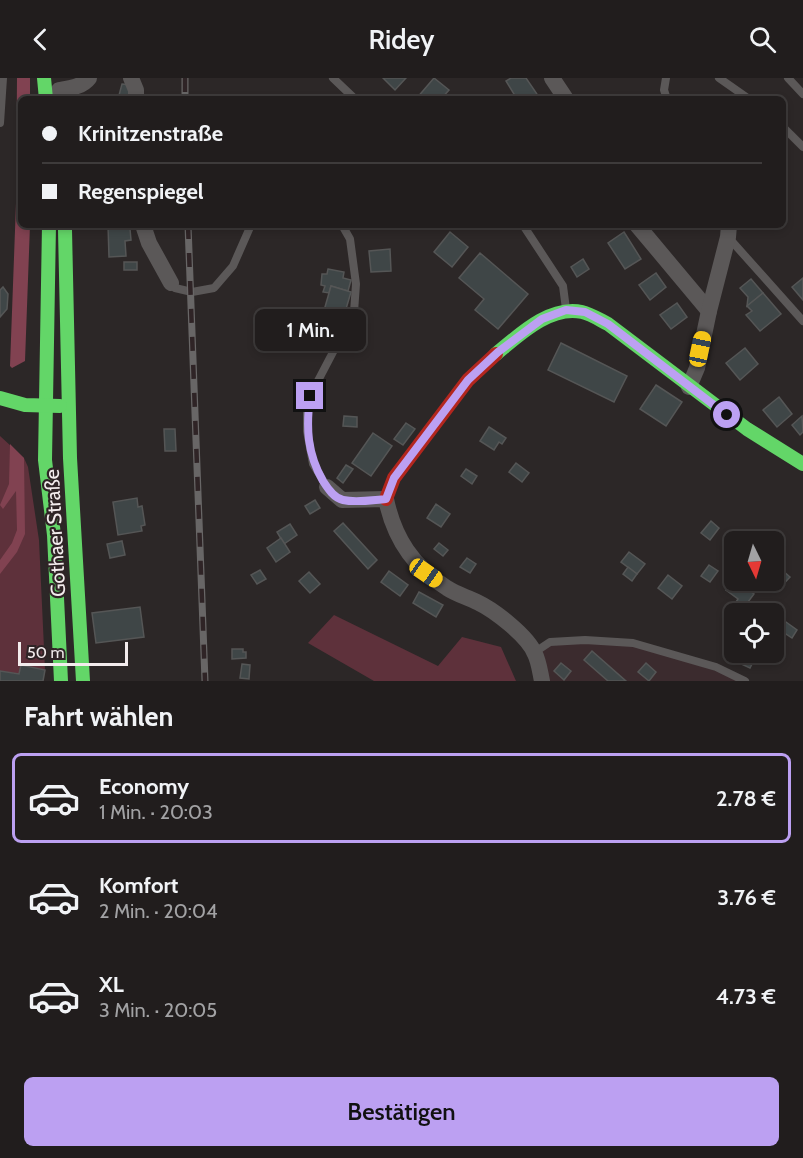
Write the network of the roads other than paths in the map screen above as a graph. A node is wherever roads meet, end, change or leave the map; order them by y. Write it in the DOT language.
graph roads {
  1 [pos="3,78"];
  2 [pos="44,78"];
  3 [pos="89,78"];
  4 [pos="131,78"];
  5 [pos="333,78"];
  6 [pos="552,78"];
  7 [pos="666,78"];
  8 [pos="719,78"];
  9 [pos="788,78"];
  10 [pos="56,91"];
  11 [pos="803,94"];
  12 [pos="136,96"];
  13 [pos="352,96"];
  14 [pos="564,96"];
  15 [pos="666,96"];
  16 [pos="745,96"];
  17 [pos="0,123"];
  18 [pos="786,131"];
  19 [pos="803,147"];
  20 [pos="50,228"];
  21 [pos="65,228"];
  22 [pos="144,228"];
  23 [pos="250,228"];
  24 [pos="344,228"];
  25 [pos="525,228"];
  26 [pos="640,228"];
  27 [pos="729,231"];
  28 [pos="171,283"];
  29 [pos="566,310"];
  30 [pos="709,311"];
  31 [pos="803,321"];
  32 [pos="689,387"];
  33 [pos="0,398"];
  34 [pos="46,406"];
  35 [pos="69,406"];
  36 [pos="803,464"];
  37 [pos="327,487"];
  38 [pos="386,499"];
  39 [pos="535,652"];
  40 [pos="61,681"];
  41 [pos="84,681"];
  42 [pos="542,681"];
  43 [pos="745,681"];
  1 -- 17 [label="lane"];
  2 -- 10 [label="main road"];
  3 -- 10 [label="street"];
  4 -- 12 [label="street"];
  5 -- 13 [label="lane"];
  6 -- 14 [label="street"];
  7 -- 15 [label="lane"];
  8 -- 16 [label="lane"];
  9 -- 11 [label="lane"];
  18 -- 19 [label="lane"];
  20 -- 34 [label="main road, Gothaer Straße"];
  21 -- 35 [label="main road, Gothaer Straße"];
  22 -- 28 [label="street"];
  23 -- 28 [label="lane"];
  24 -- 37 [label="lane"];
  25 -- 29 [label="lane"];
  26 -- 30 [label="street"];
  27 -- 30 [label="street"];
  27 -- 31 [label="lane"];
  29 -- 32 [label="main road"];
  29 -- 38 [label="main road"];
  30 -- 32 [label="street"];
  32 -- 36 [label="main road"];
  33 -- 34 [label="main road"];
  34 -- 35 [label="main road"];
  34 -- 40 [label="main road, Gothaer Straße"];
  35 -- 41 [label="main road, Gothaer Straße"];
  37 -- 38 [label="street"];
  38 -- 39 [label="street"];
  39 -- 42 [label="street"];
  39 -- 43 [label="lane"];
}
